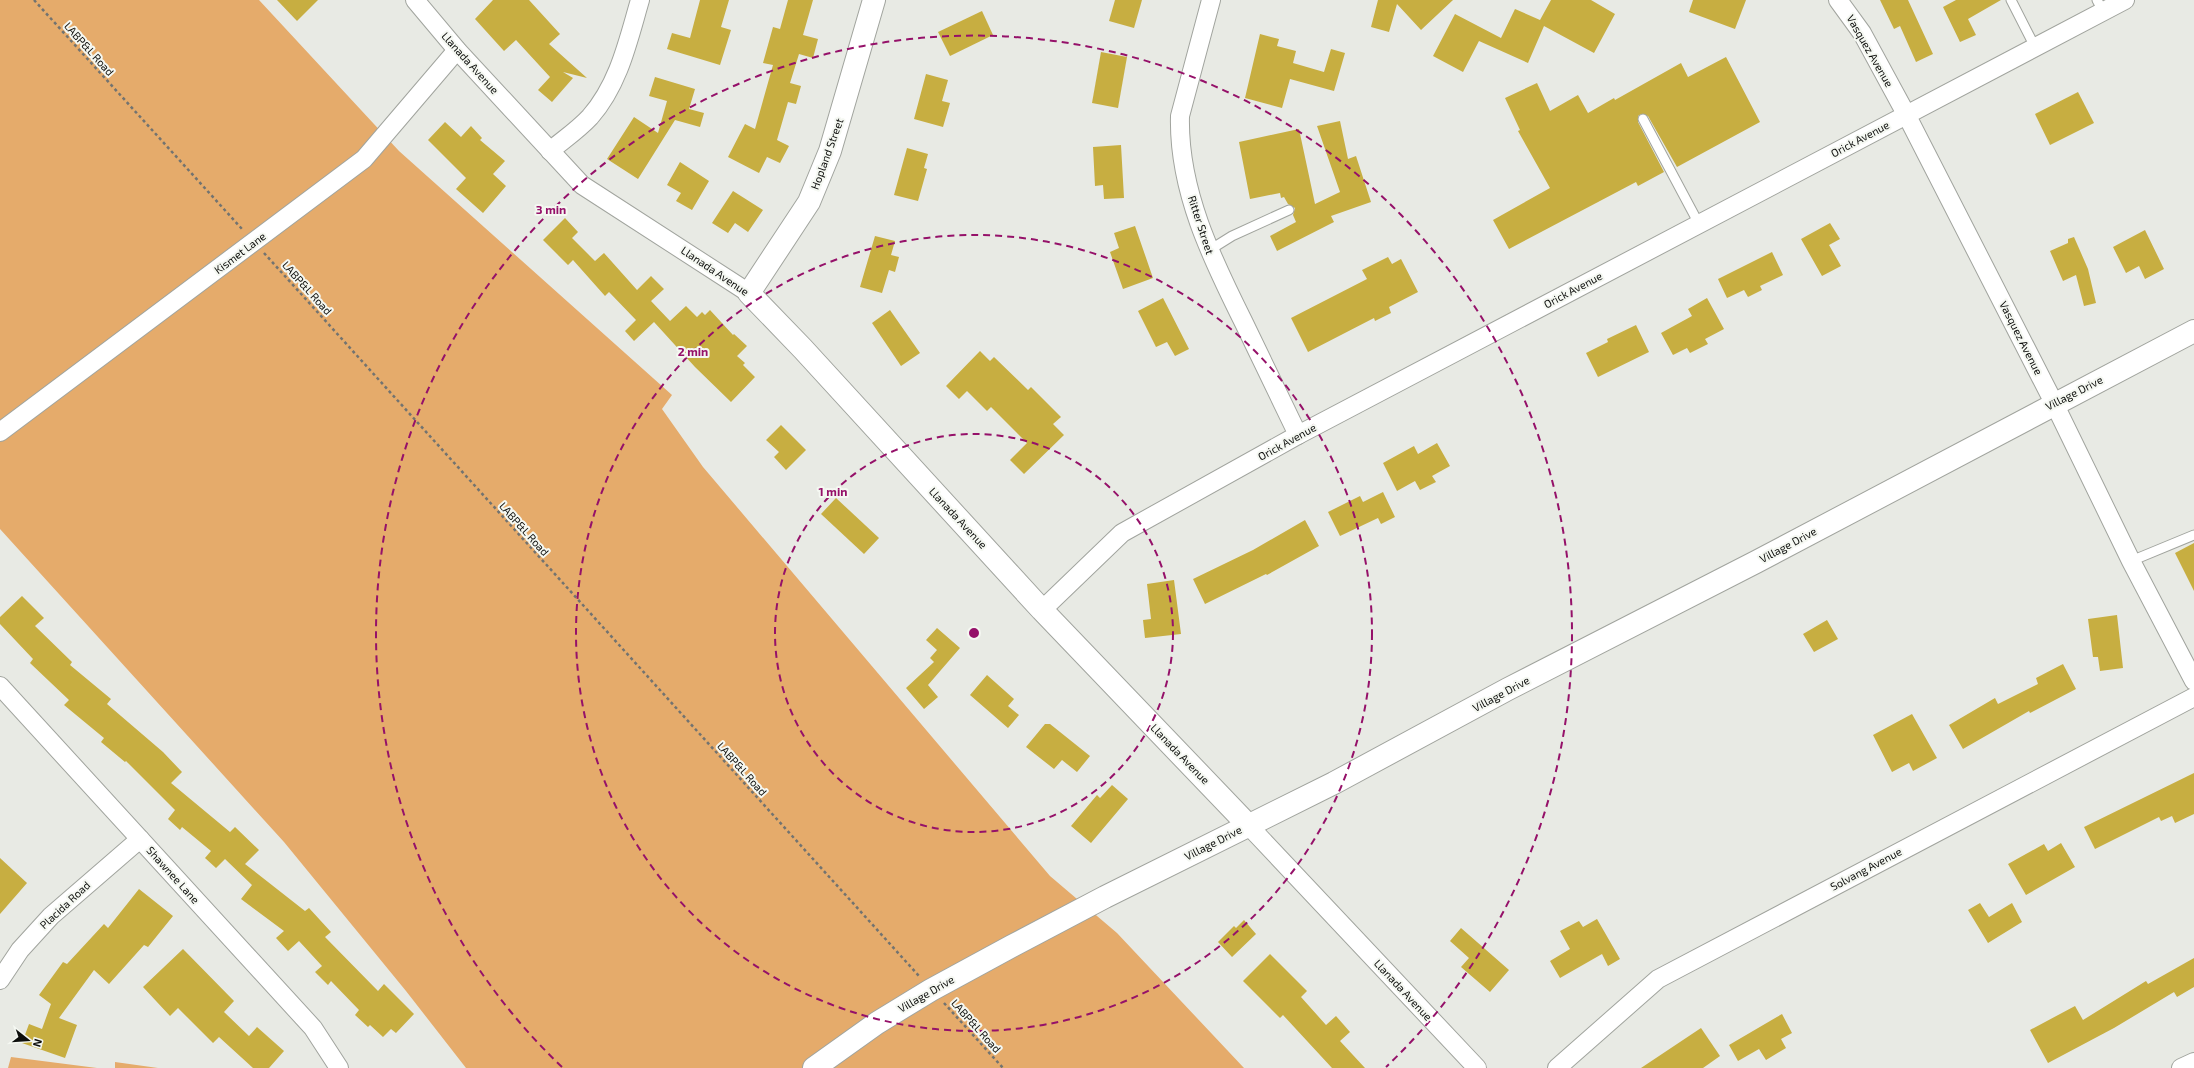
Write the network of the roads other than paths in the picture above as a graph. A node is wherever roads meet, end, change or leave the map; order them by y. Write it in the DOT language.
graph roads {
  1 [pos="415,0"];
  2 [pos="640,0"];
  3 [pos="874,0"];
  4 [pos="1211,0"];
  5 [pos="1838,0"];
  6 [pos="2011,0"];
  7 [pos="2125,0"];
  8 [pos="2100,6"];
  9 [pos="2035,47"];
  10 [pos="457,50"];
  11 [pos="1906,114"];
  12 [pos="1643,119"];
  13 [pos="550,151"];
  14 [pos="1289,210"];
  15 [pos="1699,224"];
  16 [pos="1208,251"];
  17 [pos="749,293"];
  18 [pos="2194,331"];
  19 [pos="2054,403"];
  20 [pos="0,432"];
  21 [pos="1298,436"];
  22 [pos="2194,535"];
  23 [pos="2130,561"];
  24 [pos="1042,610"];
  25 [pos="2194,681"];
  26 [pos="0,686"];
  27 [pos="2194,697"];
  28 [pos="1248,825"];
  29 [pos="140,839"];
  30 [pos="0,980"];
  31 [pos="2194,1062"];
  32 [pos="340,1068"];
  33 [pos="814,1068"];
  34 [pos="1477,1068"];
  35 [pos="1557,1068"];
  36 [pos="2181,1068"];
  1 -- 10 [label="street, Llanada Avenue"];
  2 -- 13 [label="street"];
  3 -- 17 [label="main road, Hopland Street"];
  4 -- 16 [label="street, Ritter Street"];
  5 -- 11 [label="street, Vasquez Avenue"];
  6 -- 9 [label="lane"];
  7 -- 8 [label="street, Orick Avenue"];
  8 -- 9 [label="street, Orick Avenue"];
  9 -- 11 [label="street, Orick Avenue"];
  10 -- 13 [label="street, Llanada Avenue"];
  10 -- 20 [label="street, Kismet Lane"];
  11 -- 15 [label="street, Orick Avenue"];
  11 -- 19 [label="street, Vasquez Avenue"];
  12 -- 15 [label="lane"];
  13 -- 17 [label="street, Llanada Avenue"];
  14 -- 16 [label="lane"];
  15 -- 21 [label="street, Orick Avenue"];
  16 -- 21 [label="street, Ritter Street"];
  17 -- 24 [label="main road, Llanada Avenue"];
  18 -- 19 [label="main road, Village Drive"];
  19 -- 23 [label="street, Vasquez Avenue"];
  19 -- 28 [label="main road, Village Drive"];
  21 -- 24 [label="street, Orick Avenue"];
  22 -- 23 [label="lane"];
  23 -- 25 [label="street, Vasquez Avenue"];
  24 -- 28 [label="main road, Llanada Avenue"];
  26 -- 29 [label="street, Shawnee Lane"];
  27 -- 35 [label="street, Solvang Avenue"];
  28 -- 33 [label="main road, Village Drive"];
  28 -- 34 [label="street, Llanada Avenue"];
  29 -- 30 [label="street, Placida Road"];
  29 -- 32 [label="street, Shawnee Lane"];
  31 -- 36 [label="street"];
}
